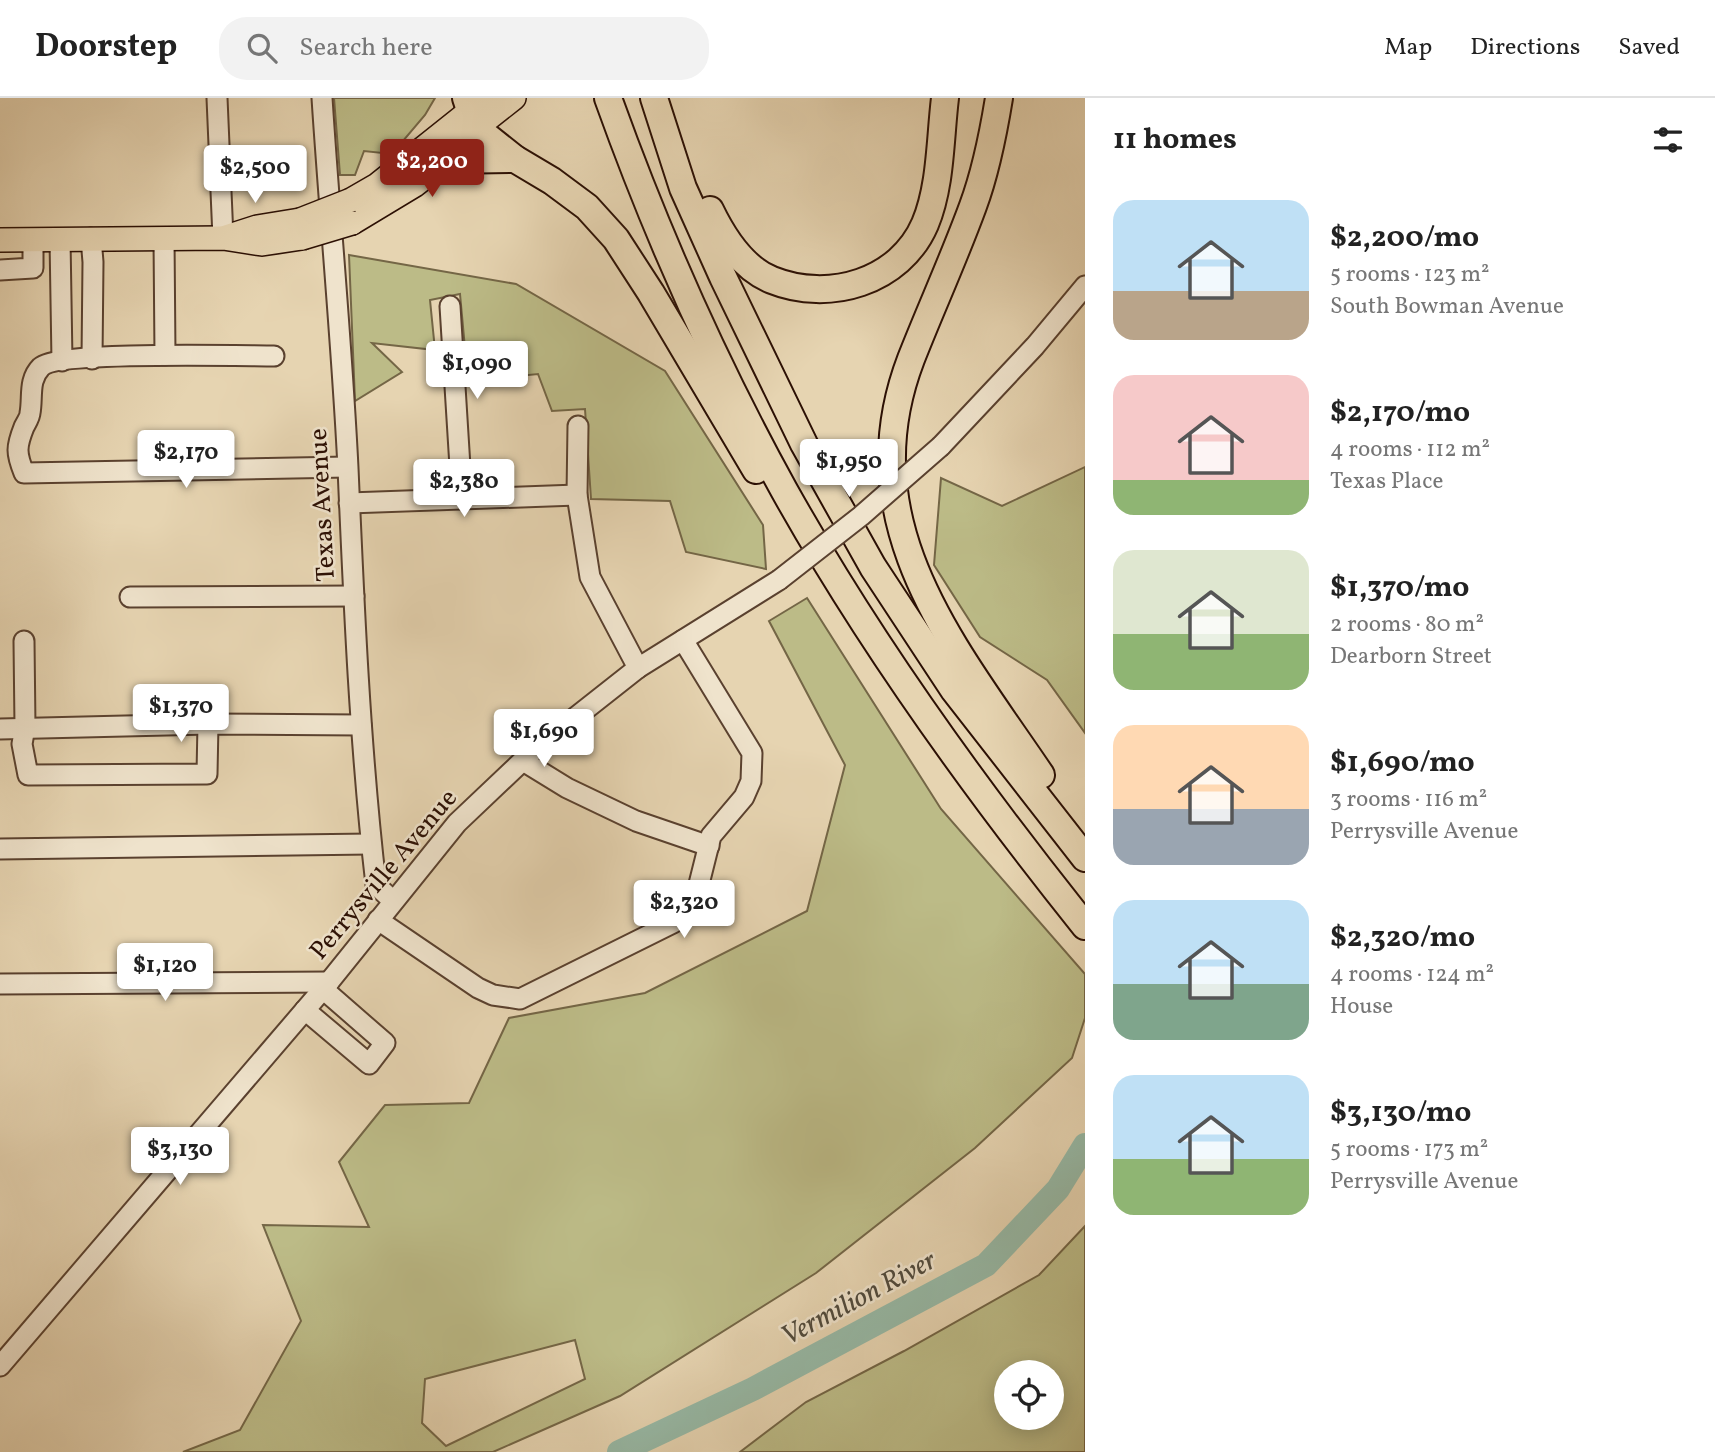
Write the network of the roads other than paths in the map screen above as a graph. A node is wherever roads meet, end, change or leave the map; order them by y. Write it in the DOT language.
graph roads {
  1 [pos="217,98"];
  2 [pos="322,98"];
  3 [pos="514,98"];
  4 [pos="608,98"];
  5 [pos="654,98"];
  6 [pos="945,98"];
  7 [pos="999,98"];
  8 [pos="475,109"];
  9 [pos="516,159"];
  10 [pos="447,160"];
  11 [pos="301,229"];
  12 [pos="90,238"];
  13 [pos="164,238"];
  14 [pos="223,238"];
  15 [pos="33,239"];
  16 [pos="60,239"];
  17 [pos="0,240"];
  18 [pos="0,270"];
  19 [pos="1085,286"];
  20 [pos="450,306"];
  21 [pos="165,355"];
  22 [pos="274,356"];
  23 [pos="92,359"];
  24 [pos="62,361"];
  25 [pos="578,426"];
  26 [pos="348,467"];
  27 [pos="577,495"];
  28 [pos="462,499"];
  29 [pos="349,503"];
  30 [pos="354,596"];
  31 [pos="130,597"];
  32 [pos="682,640"];
  33 [pos="24,641"];
  34 [pos="638,668"];
  35 [pos="208,724"];
  36 [pos="361,725"];
  37 [pos="25,727"];
  38 [pos="0,729"];
  39 [pos="523,761"];
  40 [pos="1048,798"];
  41 [pos="1016,841"];
  42 [pos="371,844"];
  43 [pos="1085,844"];
  44 [pos="709,846"];
  45 [pos="0,849"];
  46 [pos="1085,858"];
  47 [pos="393,901"];
  48 [pos="378,920"];
  49 [pos="1085,926"];
  50 [pos="0,984"];
  51 [pos="326,986"];
  52 [pos="305,1010"];
  53 [pos="0,1366"];
  1 -- 14 [label="street"];
  2 -- 26 [label="street, Texas Avenue"];
  3 -- 8 [label="main road"];
  4 -- 41 [label="highway"];
  5 -- 6 [label="highway"];
  5 -- 40 [label="highway"];
  7 -- 40 [label="highway"];
  8 -- 9 [label="highway"];
  8 -- 10 [label="main road"];
  8 -- 11 [label="main road, bridge"];
  9 -- 10 [label="highway"];
  9 -- 41 [label="highway"];
  10 -- 11 [label="main road, bridge"];
  11 -- 14 [label="main road"];
  12 -- 13 [label="main road"];
  12 -- 16 [label="main road"];
  12 -- 23 [label="street"];
  13 -- 14 [label="main road"];
  13 -- 21 [label="street"];
  15 -- 16 [label="main road"];
  15 -- 17 [label="main road"];
  15 -- 18 [label="street"];
  16 -- 24 [label="street"];
  19 -- 32 [label="street, Perrysville Avenue, bridge"];
  20 -- 28 [label="street"];
  21 -- 22 [label="street"];
  21 -- 23 [label="street"];
  23 -- 24 [label="street"];
  24 -- 26 [label="street"];
  25 -- 27 [label="street"];
  26 -- 29 [label="street, Texas Avenue"];
  27 -- 28 [label="street"];
  27 -- 34 [label="street"];
  28 -- 29 [label="street"];
  29 -- 30 [label="street, Texas Avenue"];
  30 -- 31 [label="street"];
  30 -- 36 [label="street, Texas Avenue"];
  32 -- 34 [label="street, Perrysville Avenue"];
  32 -- 44 [label="street"];
  33 -- 37 [label="street"];
  34 -- 39 [label="street, Perrysville Avenue"];
  35 -- 36 [label="street"];
  35 -- 37 [label="street"];
  35 -- 37 [label="street"];
  36 -- 42 [label="street, Texas Avenue"];
  37 -- 38 [label="street"];
  39 -- 44 [label="street"];
  39 -- 47 [label="street, Perrysville Avenue"];
  40 -- 43 [label="highway"];
  40 -- 46 [label="highway"];
  41 -- 49 [label="highway"];
  42 -- 45 [label="street"];
  42 -- 47 [label="street, Texas Avenue"];
  44 -- 48 [label="street"];
  47 -- 48 [label="street, Perrysville Avenue"];
  48 -- 51 [label="street, Perrysville Avenue"];
  50 -- 51 [label="street"];
  51 -- 52 [label="street, Perrysville Avenue"];
  51 -- 52 [label="street"];
  52 -- 53 [label="street, Perrysville Avenue"];
}
